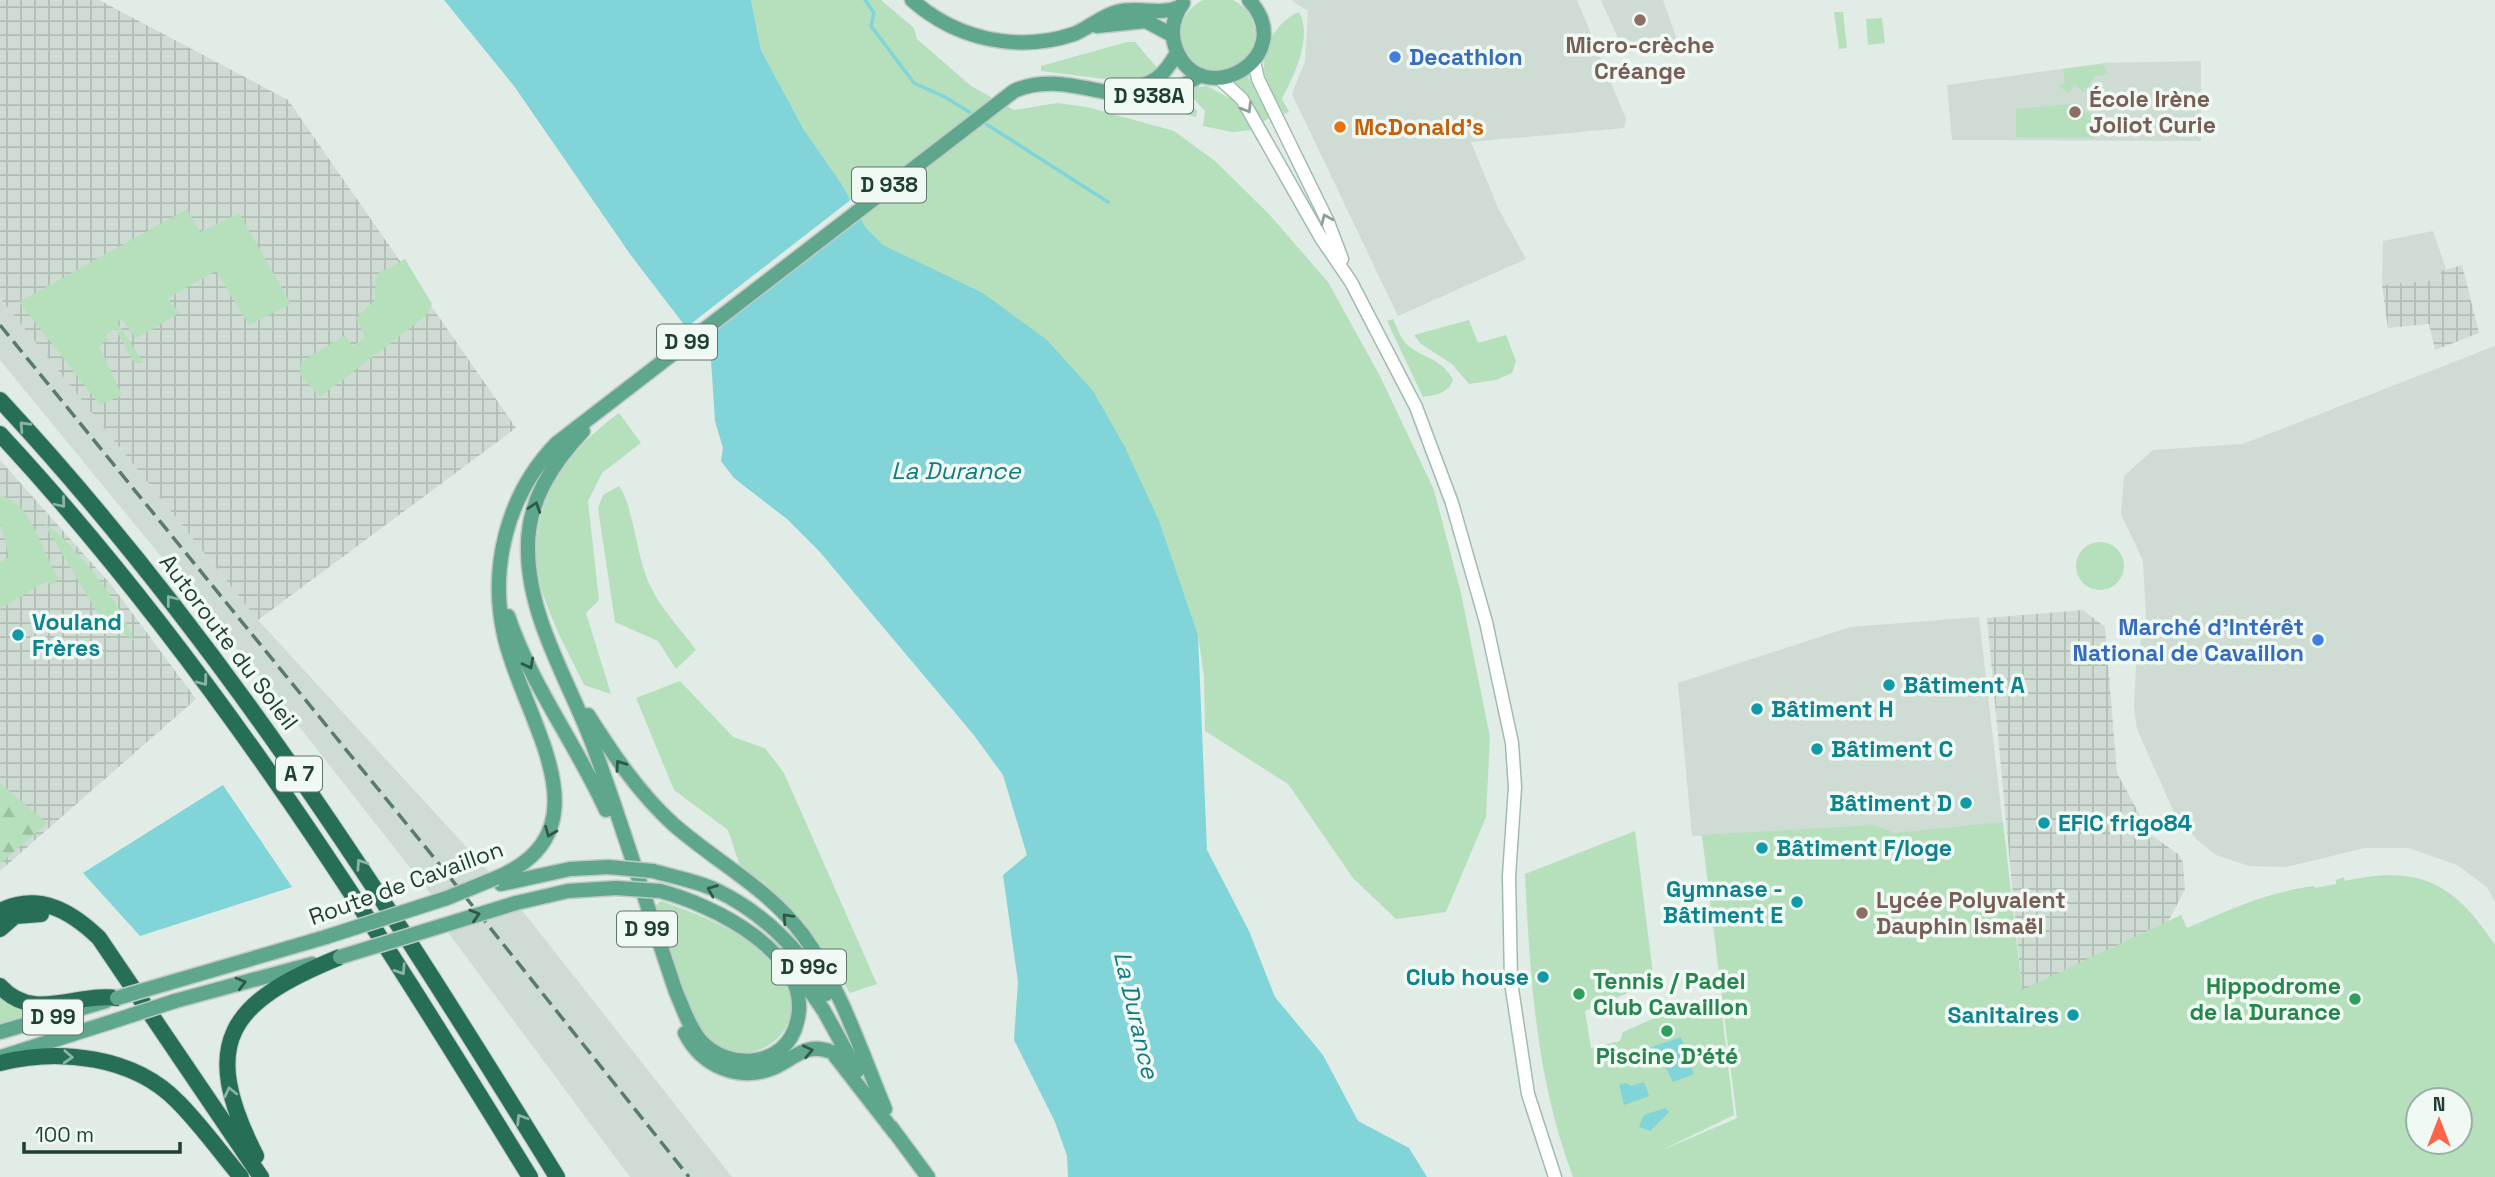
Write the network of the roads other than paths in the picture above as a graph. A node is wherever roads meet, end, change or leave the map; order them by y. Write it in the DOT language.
graph roads {
  1 [pos="912,0"];
  2 [pos="1249,0"];
  3 [pos="1184,4"];
  4 [pos="1089,27"];
  5 [pos="1172,35"];
  6 [pos="1177,53"];
  7 [pos="1254,61"];
  8 [pos="1201,75"];
  9 [pos="1219,78"];
  10 [pos="1093,89"];
  11 [pos="1004,97"];
  12 [pos="774,274"];
  13 [pos="1351,282"];
  14 [pos="0,400"];
  15 [pos="600,412"];
  16 [pos="0,434"];
  17 [pos="499,577"];
  18 [pos="573,692"];
  19 [pos="498,881"];
  20 [pos="0,911"];
  21 [pos="740,924"];
  22 [pos="0,929"];
  23 [pos="340,957"];
  24 [pos="0,986"];
  25 [pos="108,998"];
  26 [pos="0,1032"];
  27 [pos="0,1057"];
  28 [pos="0,1063"];
  29 [pos="885,1109"];
  30 [pos="895,1133"];
  31 [pos="241,1177"];
  32 [pos="250,1177"];
  33 [pos="261,1177"];
  34 [pos="267,1177"];
  35 [pos="530,1177"];
  36 [pos="557,1177"];
  37 [pos="928,1177"];
  38 [pos="1555,1177"];
  1 -- 4 [label="main road"];
  2 -- 7 [label="main road"];
  3 -- 4 [label="main road"];
  3 -- 5 [label="main road"];
  4 -- 5 [label="main road"];
  5 -- 6 [label="main road"];
  6 -- 8 [label="main road"];
  6 -- 10 [label="main road, D 938A"];
  7 -- 9 [label="main road"];
  13 -- 7 [label="main road, one-way"];
  8 -- 9 [label="main road"];
  8 -- 10 [label="main road, D 938A"];
  9 -- 13 [label="main road, one-way"];
  10 -- 11 [label="main road, D 938A"];
  11 -- 12 [label="main road, D 938"];
  12 -- 15 [label="main road, D 99"];
  13 -- 38 [label="main road"];
  36 -- 14 [label="highway, Autoroute du Soleil / A 7, one-way"];
  15 -- 17 [label="main road, Route de Cavaillon / D 99"];
  18 -- 15 [label="main road, Route de Cavaillon, one-way"];
  16 -- 35 [label="highway, Autoroute du Soleil / A 7, one-way"];
  17 -- 19 [label="main road, Route de Cavaillon / D 99, one-way"];
  17 -- 30 [label="main road, D 99, one-way"];
  18 -- 21 [label="main road, Route de Cavaillon / D 99"];
  29 -- 18 [label="main road, one-way"];
  19 -- 25 [label="main road, Route de Cavaillon / D 99, bridge"];
  29 -- 19 [label="main road, D 99c, one-way, bridge"];
  20 -- 33 [label="highway"];
  23 -- 21 [label="main road, Route de Cavaillon, one-way, bridge"];
  21 -- 30 [label="main road, D 99c"];
  22 -- 32 [label="highway"];
  27 -- 23 [label="main road, Route de Cavaillon / D 99, one-way, bridge"];
  34 -- 23 [label="highway, one-way"];
  24 -- 25 [label="highway"];
  25 -- 26 [label="main road, Route de Cavaillon / D 99"];
  28 -- 31 [label="highway, one-way"];
  29 -- 30 [label="main road, D 99c"];
  30 -- 37 [label="main road, D 99c"];
}
